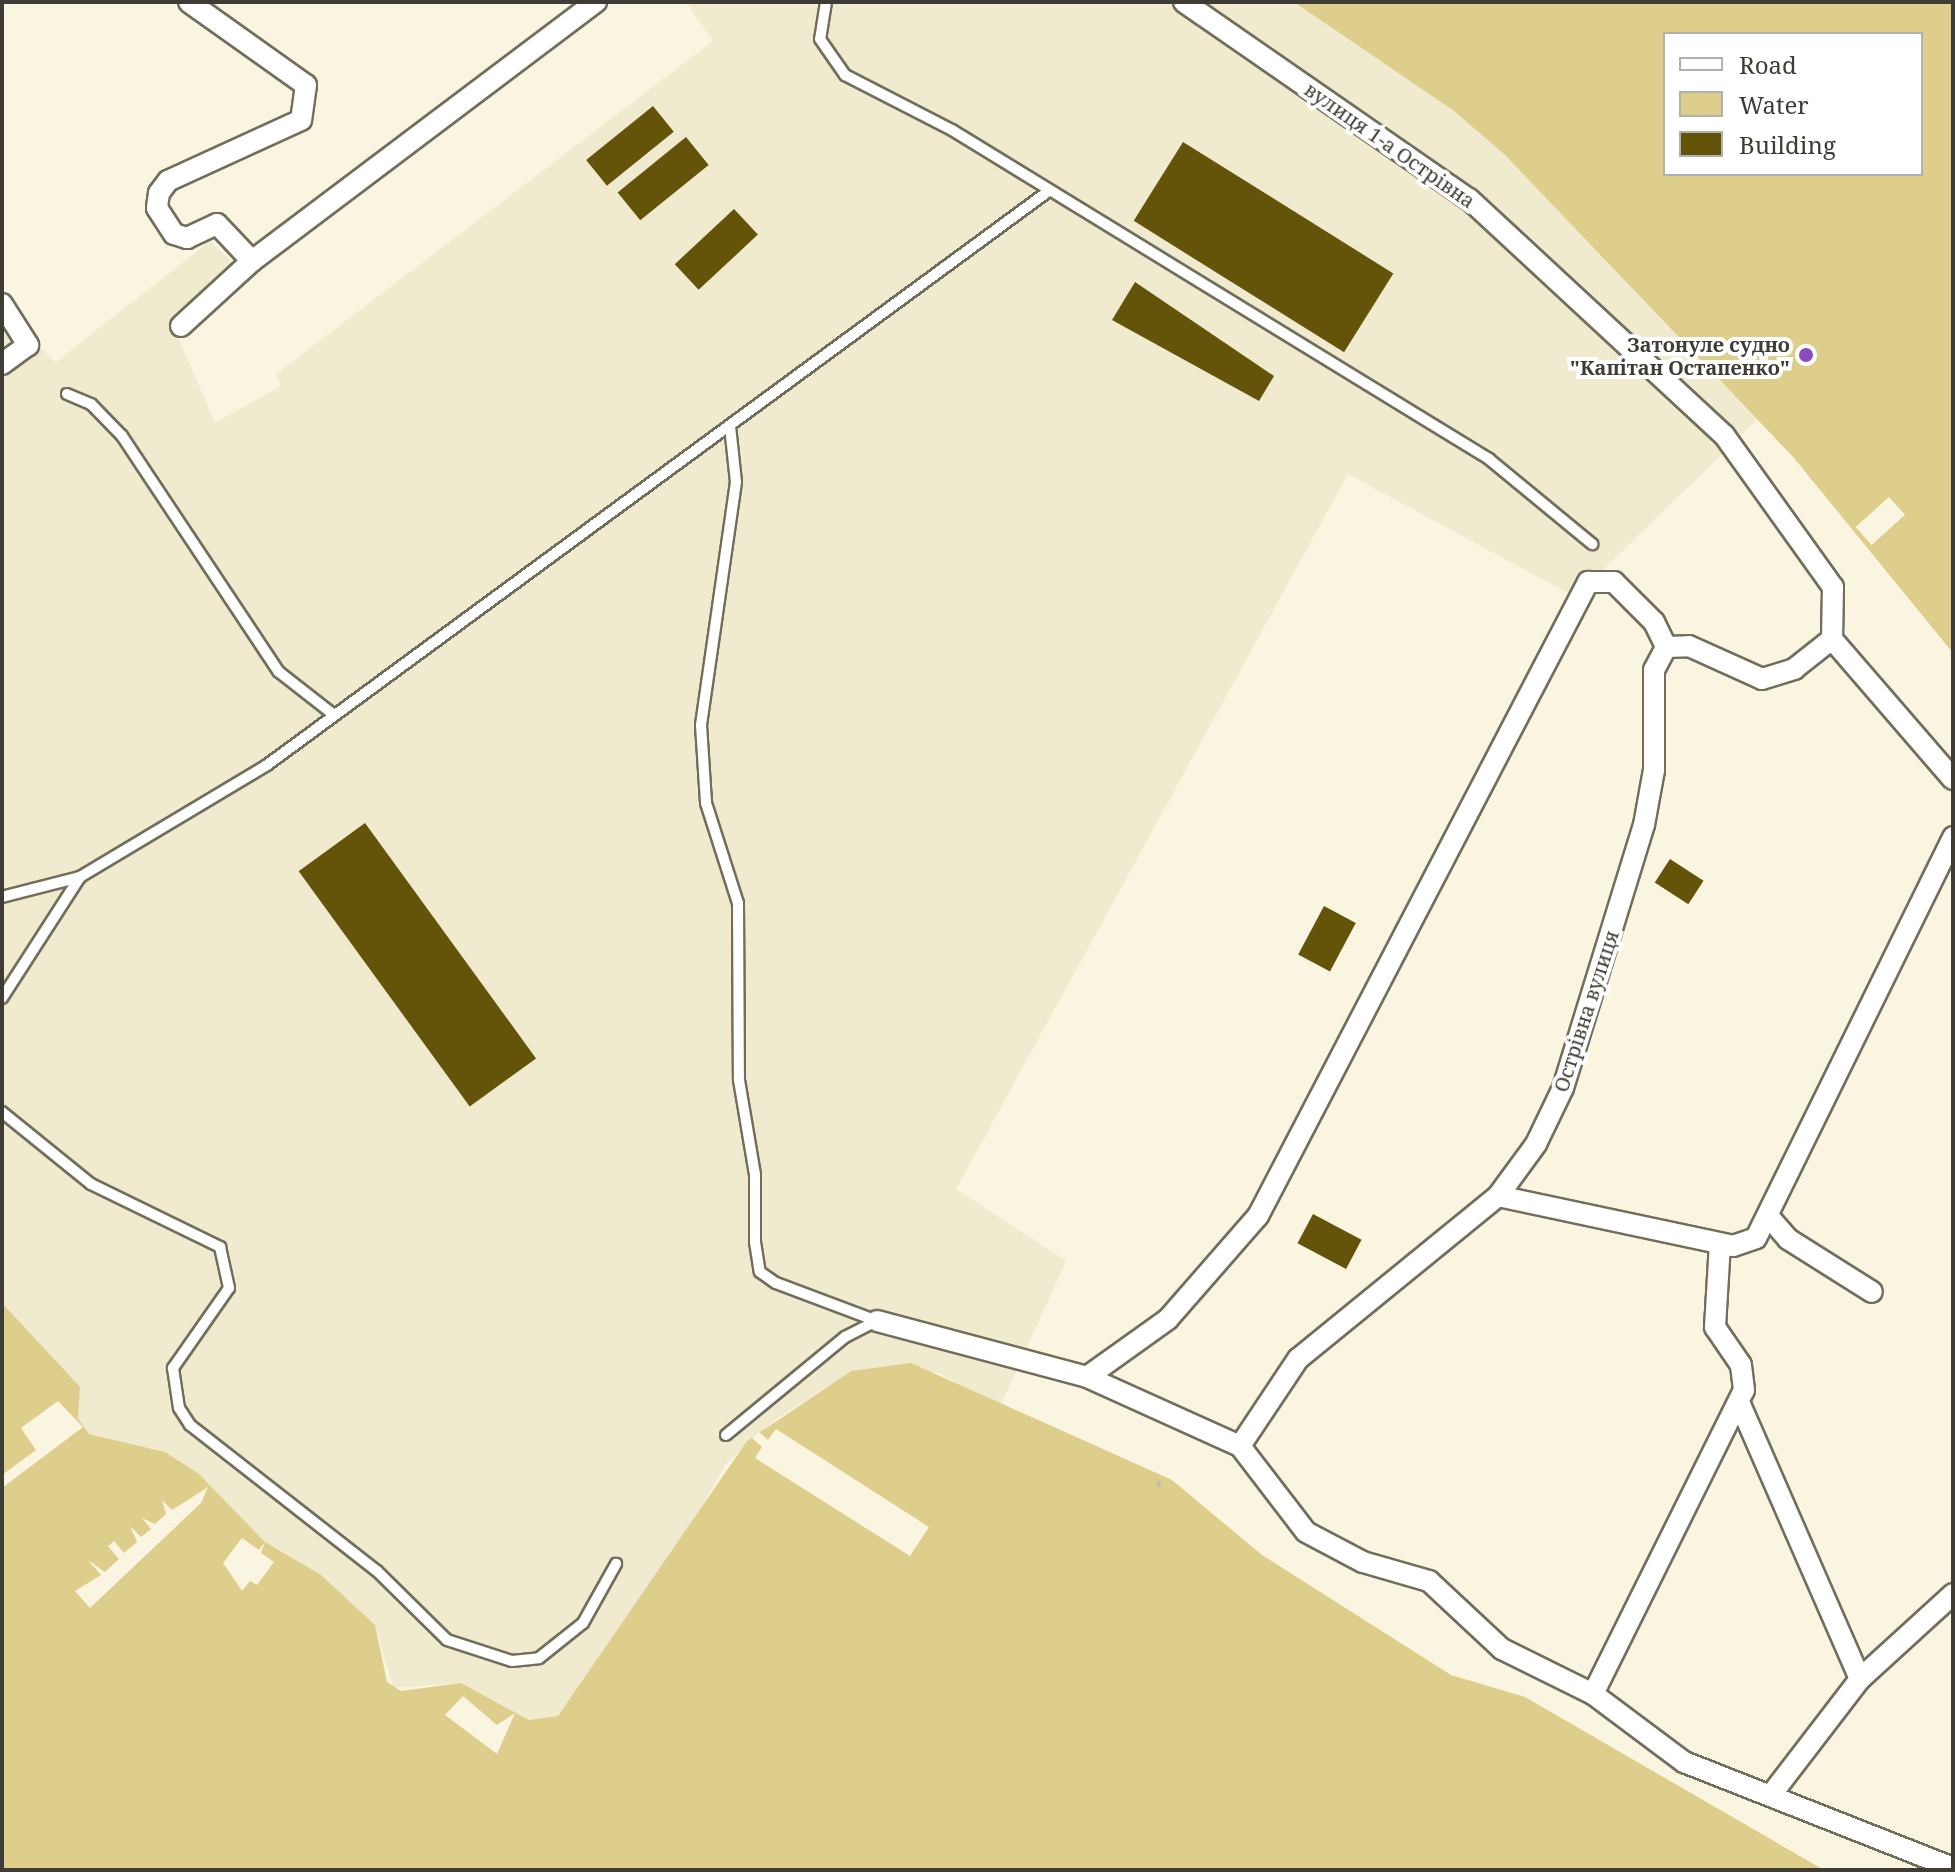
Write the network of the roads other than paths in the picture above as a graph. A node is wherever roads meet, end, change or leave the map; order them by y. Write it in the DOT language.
graph roads {
  1 [pos="189,2"];
  2 [pos="596,2"];
  3 [pos="826,2"];
  4 [pos="1184,2"];
  5 [pos="1046,193"];
  6 [pos="252,261"];
  7 [pos="2,304"];
  8 [pos="181,326"];
  9 [pos="2,364"];
  10 [pos="67,394"];
  11 [pos="730,426"];
  12 [pos="1592,544"];
  13 [pos="1832,639"];
  14 [pos="1666,647"];
  15 [pos="334,715"];
  16 [pos="1953,779"];
  17 [pos="1953,837"];
  18 [pos="80,877"];
  19 [pos="2,897"];
  20 [pos="2,998"];
  21 [pos="2,1112"];
  22 [pos="1498,1196"];
  23 [pos="1769,1217"];
  24 [pos="1720,1244"];
  25 [pos="1872,1292"];
  26 [pos="877,1321"];
  27 [pos="1087,1377"];
  28 [pos="1739,1402"];
  29 [pos="726,1435"];
  30 [pos="1240,1446"];
  31 [pos="616,1564"];
  32 [pos="1953,1594"];
  33 [pos="1860,1679"];
  34 [pos="1593,1694"];
  35 [pos="1771,1795"];
  36 [pos="1953,1868"];
  1 -- 6 [label="street"];
  2 -- 6 [label="street"];
  3 -- 5 [label="lane"];
  4 -- 13 [label="street, вулиця 1-а Острівна"];
  5 -- 11 [label="lane"];
  5 -- 12 [label="lane"];
  6 -- 8 [label="street"];
  7 -- 9 [label="street"];
  10 -- 15 [label="lane"];
  11 -- 15 [label="lane"];
  11 -- 26 [label="lane"];
  13 -- 14 [label="street"];
  13 -- 16 [label="street"];
  14 -- 22 [label="street, Острівна вулиця"];
  14 -- 27 [label="street"];
  15 -- 18 [label="lane"];
  17 -- 23 [label="street"];
  18 -- 19 [label="lane"];
  18 -- 20 [label="lane"];
  21 -- 31 [label="lane"];
  22 -- 24 [label="street"];
  22 -- 30 [label="street, Острівна вулиця"];
  23 -- 24 [label="street"];
  23 -- 25 [label="street"];
  24 -- 28 [label="street"];
  26 -- 27 [label="street"];
  26 -- 29 [label="lane"];
  27 -- 30 [label="street"];
  28 -- 33 [label="street"];
  28 -- 34 [label="street"];
  30 -- 34 [label="street"];
  32 -- 33 [label="street"];
  33 -- 35 [label="street"];
  34 -- 35 [label="street"];
  35 -- 36 [label="street"];
}
